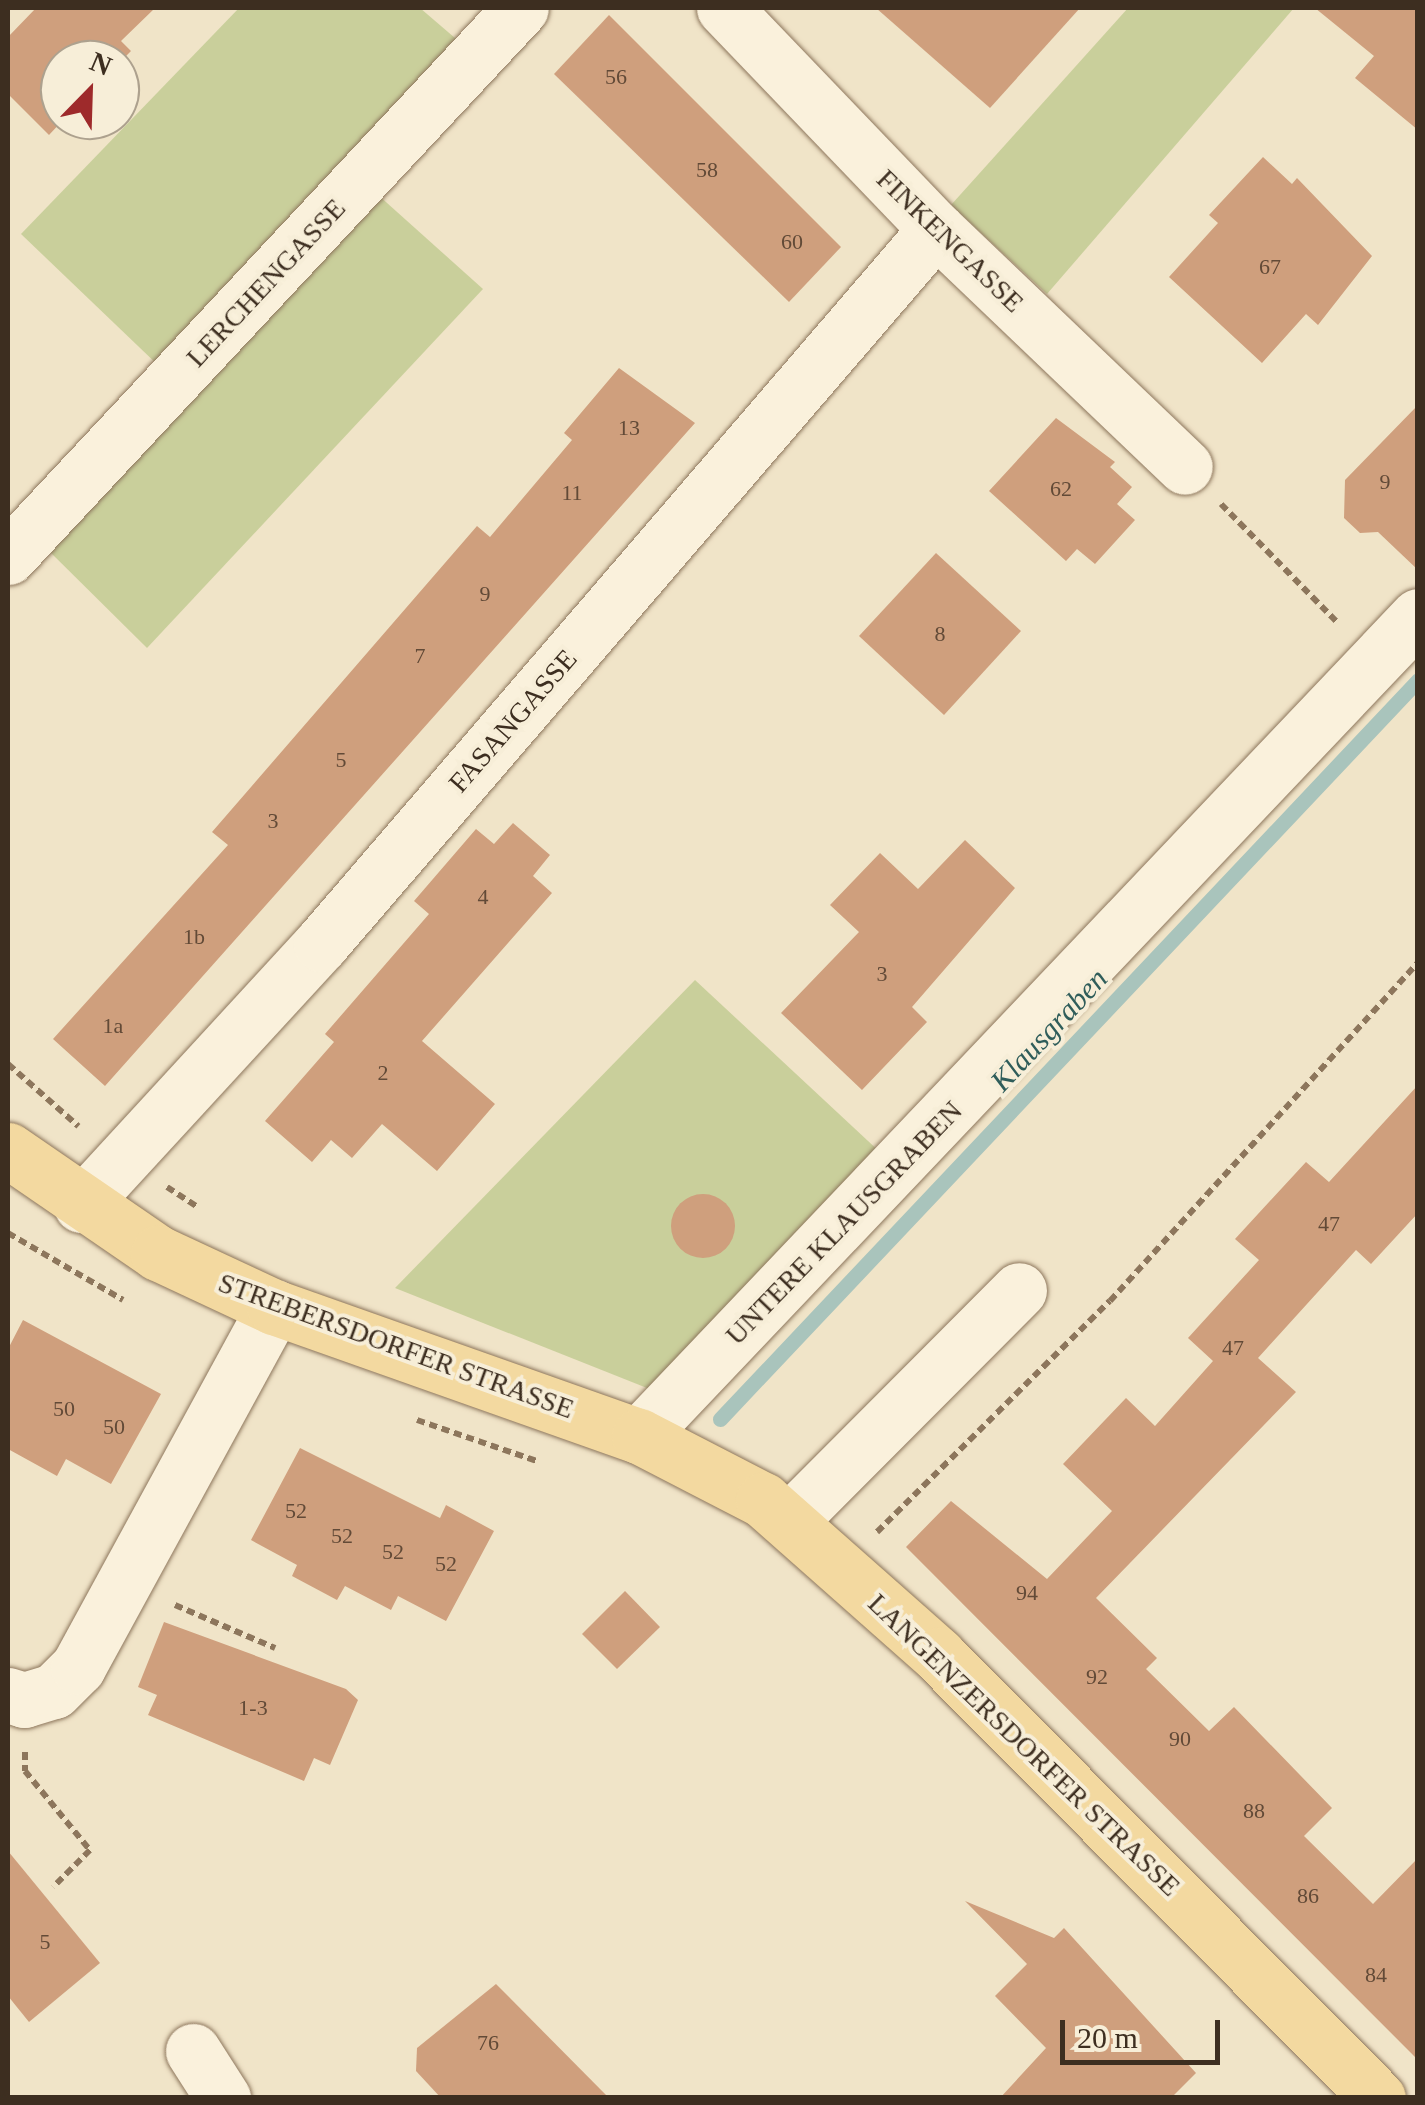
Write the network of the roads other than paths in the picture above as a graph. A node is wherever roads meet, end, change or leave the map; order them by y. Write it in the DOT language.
graph roads {
  1 [pos="521,8"];
  2 [pos="724,8"];
  3 [pos="936,229"];
  4 [pos="1185,467"];
  5 [pos="8,557"];
  6 [pos="1418,616"];
  7 [pos="8,1150"];
  8 [pos="81,1206"];
  9 [pos="1019,1290"];
  10 [pos="274,1306"];
  11 [pos="639,1436"];
  12 [pos="791,1520"];
  13 [pos="16,1697"];
  14 [pos="193,2051"];
  15 [pos="223,2098"];
  16 [pos="1378,2098"];
  1 -- 5 [label="street, LERCHENGASSE"];
  2 -- 3 [label="street, FINKENGASSE"];
  3 -- 4 [label="street, FINKENGASSE"];
  3 -- 8 [label="street, FASANGASSE"];
  6 -- 11 [label="street, UNTERE KLAUSGRABEN"];
  7 -- 8 [label="main road, STREBERSDORFER STRASSE"];
  8 -- 10 [label="main road, STREBERSDORFER STRASSE"];
  9 -- 12 [label="street"];
  10 -- 11 [label="main road, STREBERSDORFER STRASSE"];
  10 -- 13 [label="street"];
  11 -- 12 [label="main road, LANGENZERSDORFER STRASSE"];
  12 -- 16 [label="main road, LANGENZERSDORFER STRASSE"];
  14 -- 15 [label="street"];
}
